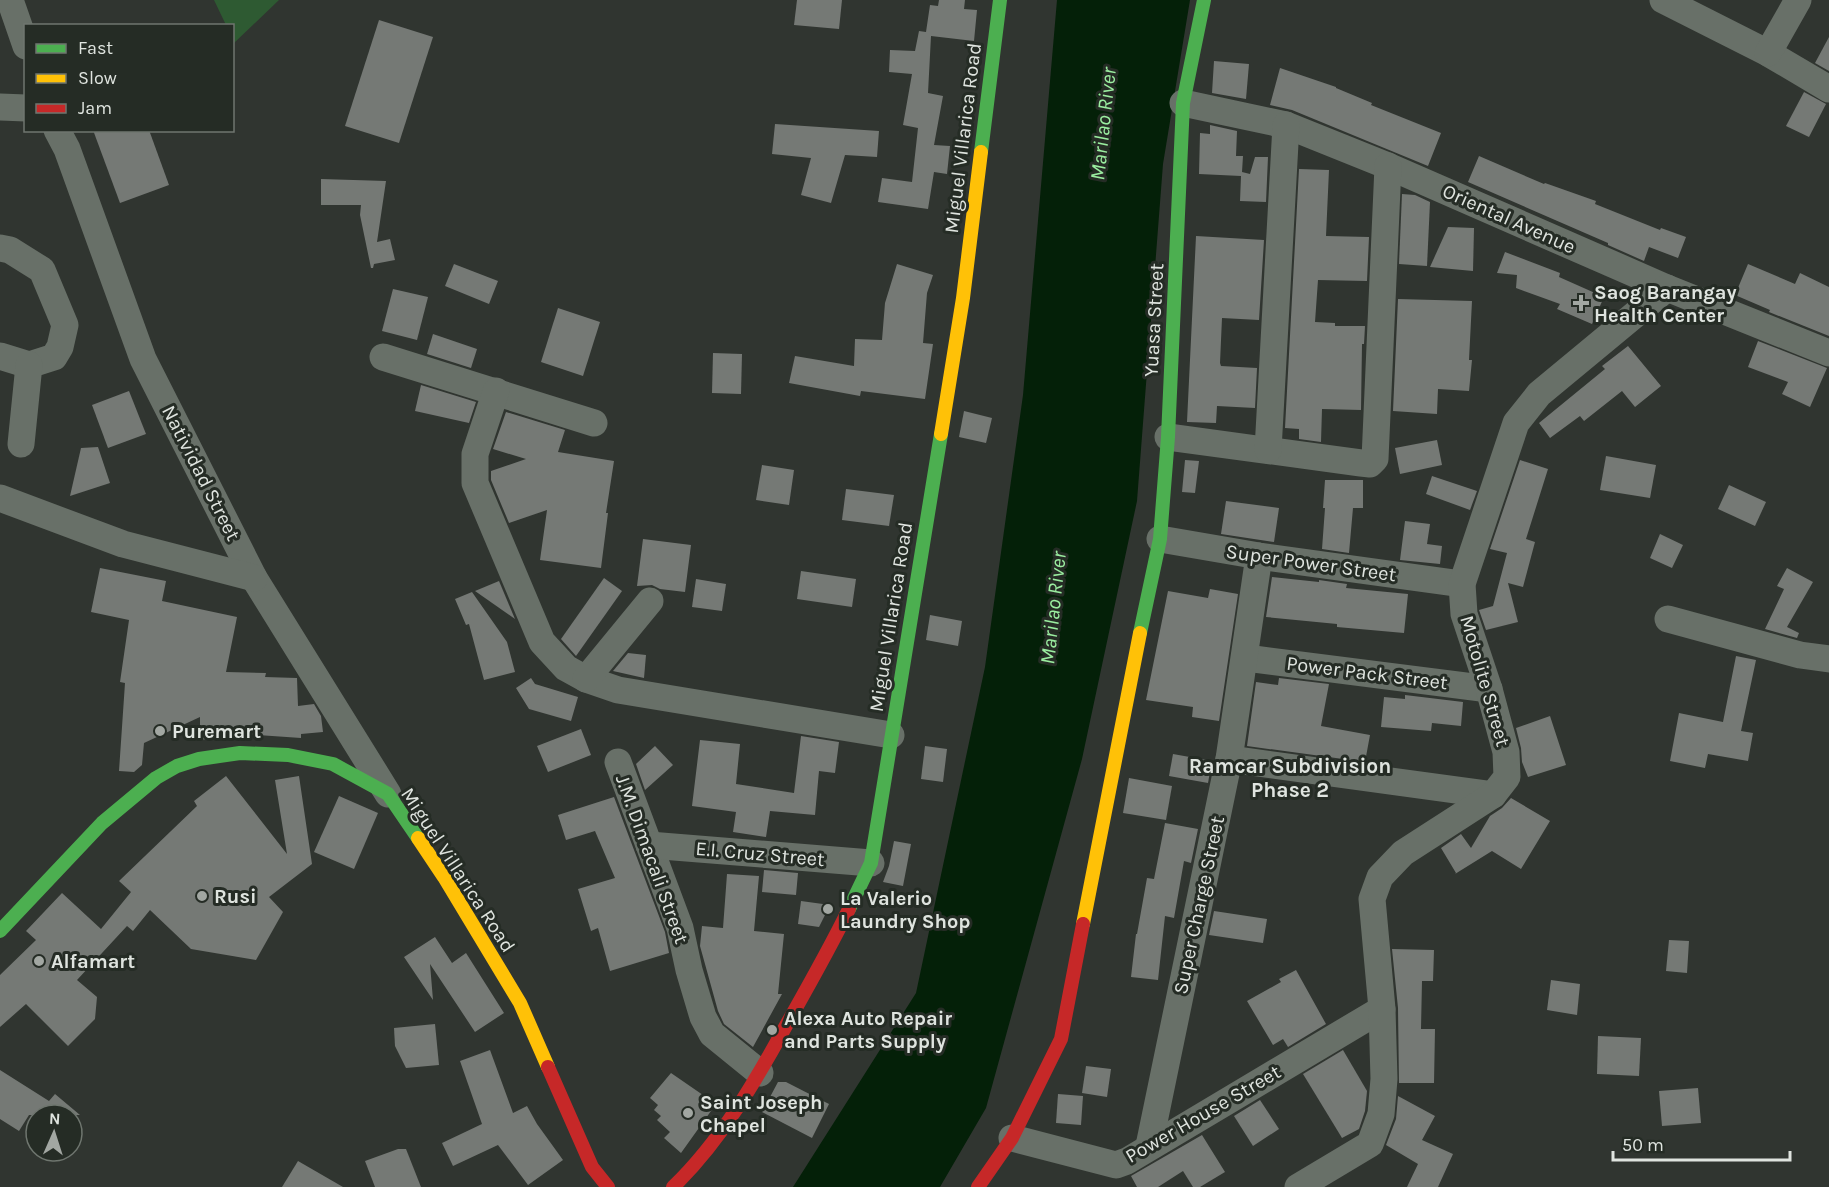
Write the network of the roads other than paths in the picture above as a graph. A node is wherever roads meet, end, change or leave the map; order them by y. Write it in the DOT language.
graph roads {
  1 [pos="10,0"];
  2 [pos="1000,0"];
  3 [pos="1204,0"];
  4 [pos="1663,0"];
  5 [pos="1798,0"];
  6 [pos="24,40"];
  7 [pos="1768,53"];
  8 [pos="1829,89"];
  9 [pos="1183,103"];
  10 [pos="0,107"];
  11 [pos="24,108"];
  12 [pos="1286,125"];
  13 [pos="58,132"];
  14 [pos="1388,166"];
  15 [pos="0,248"];
  16 [pos="1667,288"];
  17 [pos="1829,353"];
  18 [pos="0,356"];
  19 [pos="383,357"];
  20 [pos="29,365"];
  21 [pos="496,392"];
  22 [pos="594,423"];
  23 [pos="1168,436"];
  24 [pos="21,444"];
  25 [pos="1268,450"];
  26 [pos="0,498"];
  27 [pos="1160,539"];
  28 [pos="1259,556"];
  29 [pos="254,578"];
  30 [pos="1462,584"];
  31 [pos="650,601"];
  32 [pos="1668,619"];
  33 [pos="1246,658"];
  34 [pos="1829,659"];
  35 [pos="586,679"];
  36 [pos="1489,689"];
  37 [pos="891,735"];
  38 [pos="1229,759"];
  39 [pos="618,762"];
  40 [pos="388,794"];
  41 [pos="1493,795"];
  42 [pos="649,846"];
  43 [pos="871,863"];
  44 [pos="0,931"];
  45 [pos="1382,1009"];
  46 [pos="760,1073"];
  47 [pos="1012,1138"];
  48 [pos="1149,1146"];
  49 [pos="608,1187"];
  50 [pos="674,1187"];
  51 [pos="978,1187"];
  52 [pos="1298,1187"];
  1 -- 6 [label="street"];
  2 -- 37 [label="main road, Miguel Villarica Road"];
  3 -- 9 [label="main road, Yuasa Street"];
  4 -- 7 [label="street"];
  5 -- 7 [label="street"];
  7 -- 8 [label="street"];
  9 -- 12 [label="street, Oriental Avenue"];
  9 -- 23 [label="main road, Yuasa Street"];
  10 -- 11 [label="street"];
  12 -- 14 [label="street, Oriental Avenue"];
  12 -- 25 [label="street"];
  13 -- 29 [label="street, Natividad Street"];
  14 -- 16 [label="street, Oriental Avenue"];
  14 -- 25 [label="street"];
  15 -- 20 [label="street"];
  16 -- 17 [label="street, Oriental Avenue"];
  16 -- 30 [label="street, Motolite Street"];
  18 -- 20 [label="street"];
  19 -- 21 [label="street"];
  20 -- 24 [label="street"];
  21 -- 22 [label="street"];
  21 -- 35 [label="street"];
  23 -- 25 [label="street"];
  23 -- 27 [label="main road, Yuasa Street"];
  26 -- 29 [label="street"];
  27 -- 28 [label="street, Super Power Street"];
  27 -- 47 [label="main road, Yuasa Street"];
  28 -- 30 [label="street, Super Power Street"];
  28 -- 33 [label="street, Super Charge Street"];
  29 -- 40 [label="street, Natividad Street"];
  30 -- 36 [label="street, Motolite Street"];
  31 -- 35 [label="street"];
  32 -- 34 [label="street"];
  33 -- 36 [label="street, Power Pack Street"];
  33 -- 38 [label="street, Super Charge Street"];
  35 -- 37 [label="street"];
  36 -- 41 [label="street, Motolite Street"];
  37 -- 43 [label="main road, Miguel Villarica Road"];
  38 -- 41 [label="street"];
  38 -- 48 [label="street, Super Charge Street"];
  39 -- 42 [label="street, J.M. Dimacali Street"];
  40 -- 44 [label="main road, Miguel Villarica Road"];
  40 -- 49 [label="main road, Miguel Villarica Road"];
  41 -- 45 [label="street, Motolite Street"];
  42 -- 43 [label="street, E.I. Cruz Street"];
  42 -- 46 [label="street, J.M. Dimacali Street"];
  43 -- 46 [label="main road, Miguel Villarica Road"];
  45 -- 48 [label="street, Power House Street"];
  45 -- 52 [label="street, Motolite Street"];
  46 -- 50 [label="main road, Miguel Villarica Road"];
  47 -- 48 [label="street, Power House Street"];
  47 -- 51 [label="main road, Yuasa Street"];
}
